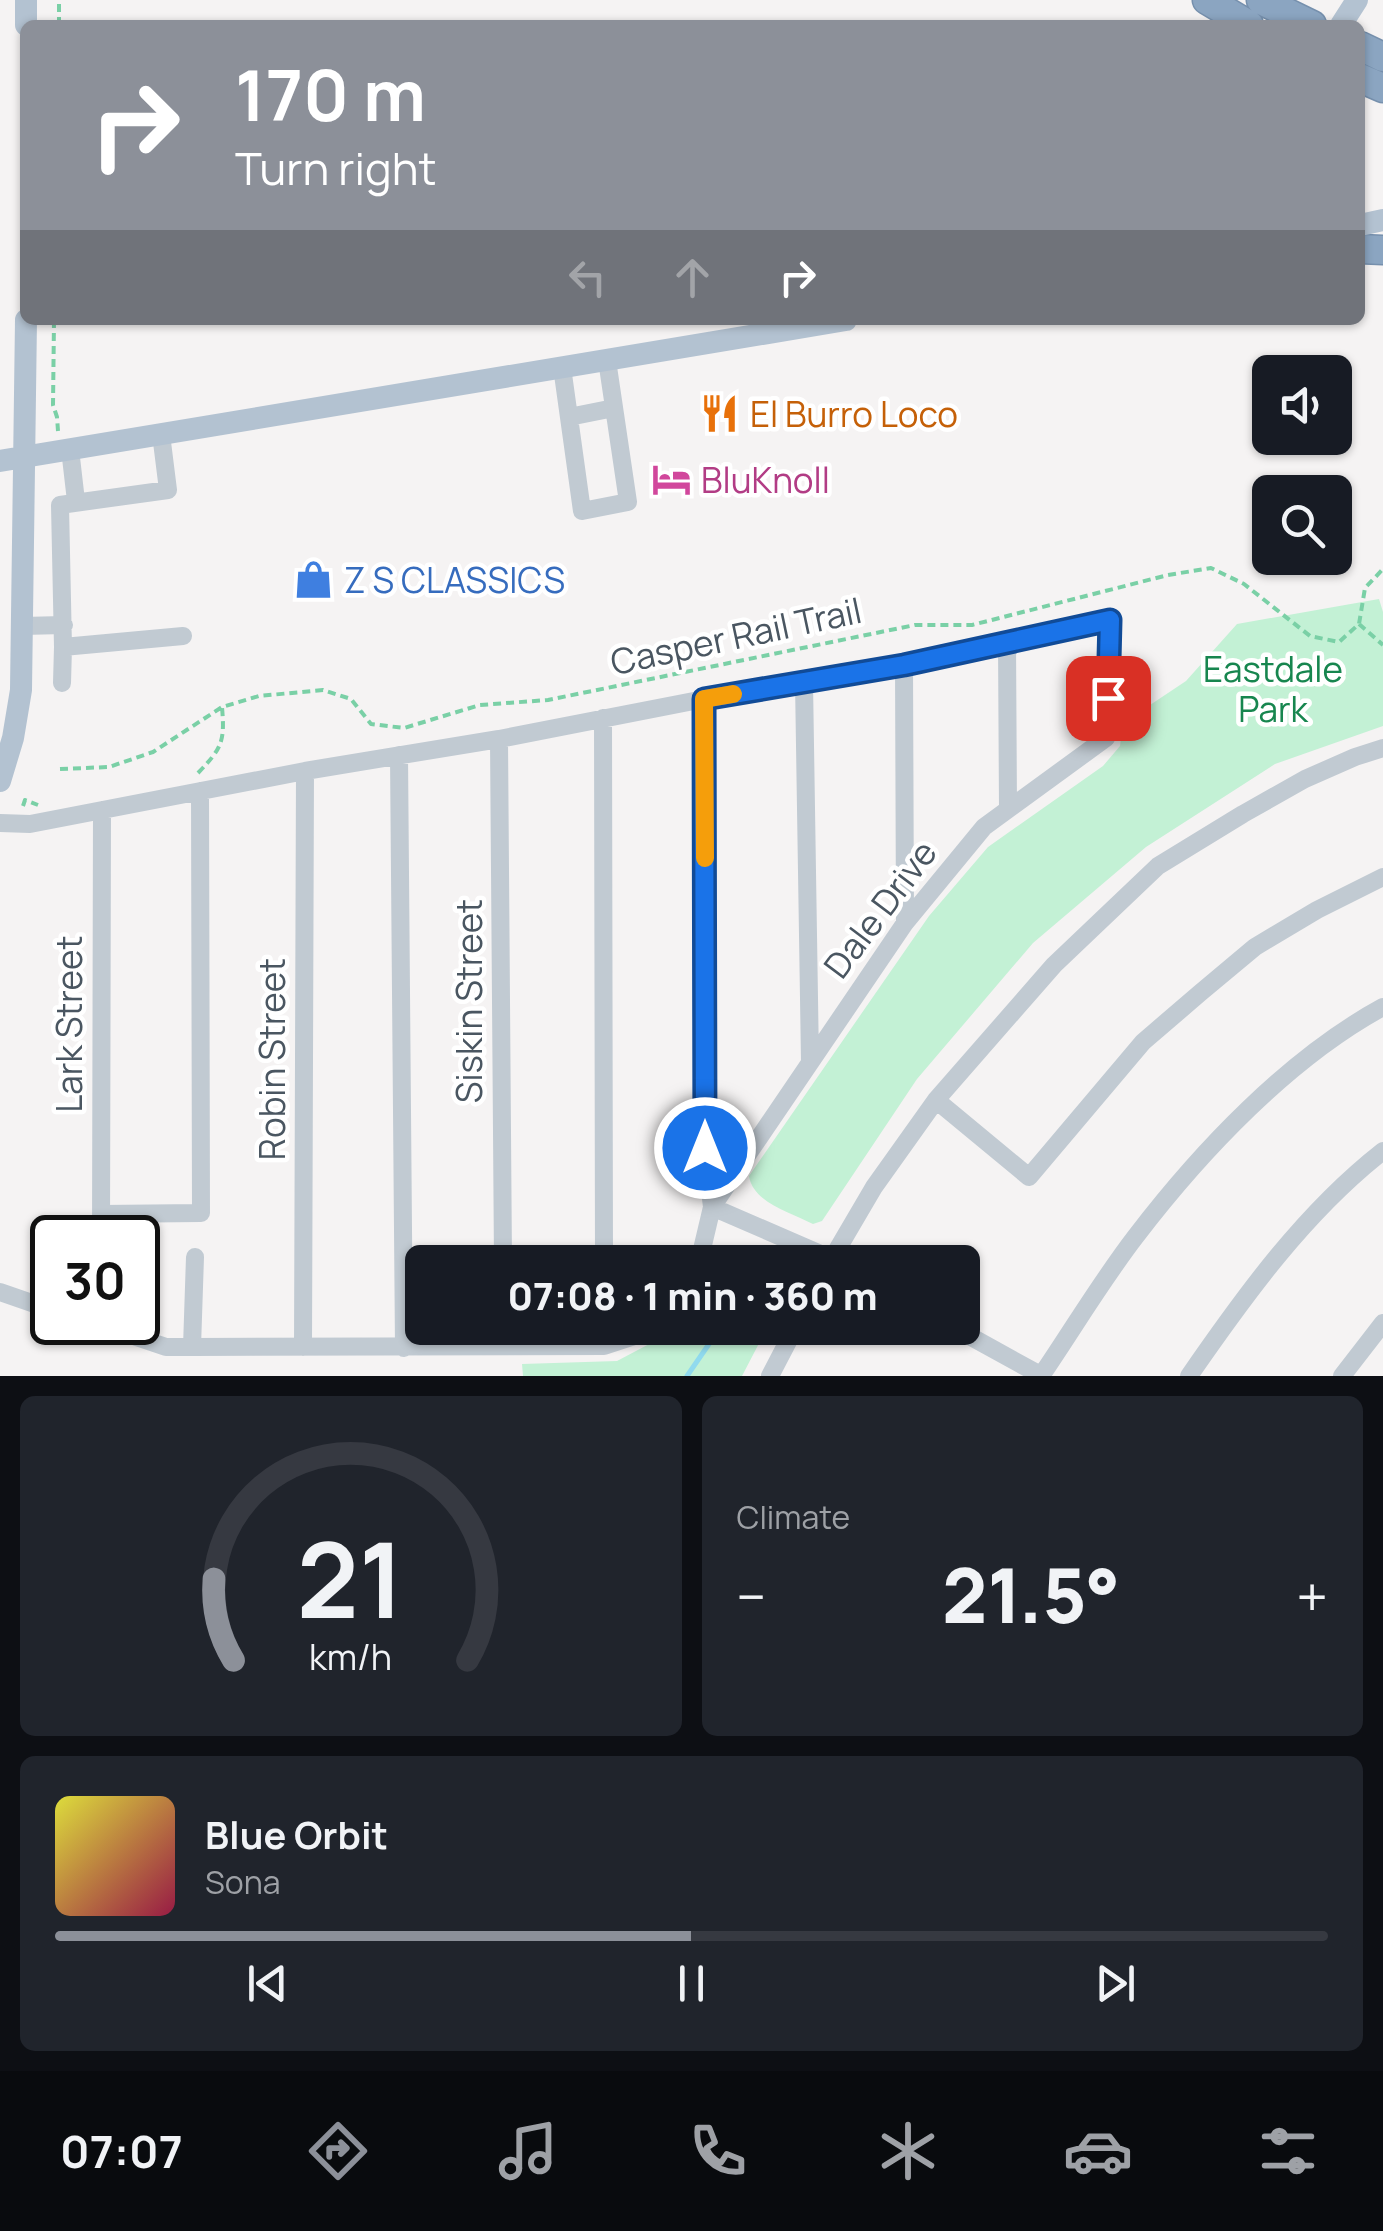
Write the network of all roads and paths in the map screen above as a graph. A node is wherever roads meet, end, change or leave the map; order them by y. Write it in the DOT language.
graph roads {
  1 [pos="1207,0"];
  2 [pos="1261,0"];
  3 [pos="1241,20"];
  4 [pos="1302,20"];
  5 [pos="26,325"];
  6 [pos="54,325"];
  7 [pos="816,325"];
  8 [pos="607,360"];
  9 [pos="562,366"];
  10 [pos="614,408"];
  11 [pos="570,417"];
  12 [pos="161,434"];
  13 [pos="64,450"];
  14 [pos="25,458"];
  15 [pos="0,461"];
  16 [pos="76,501"];
  17 [pos="1383,570"];
  18 [pos="1359,624"];
  19 [pos="64,625"];
  20 [pos="22,626"];
  21 [pos="184,636"];
  22 [pos="1007,642"];
  23 [pos="1383,645"];
  24 [pos="63,648"];
  25 [pos="904,665"];
  26 [pos="804,682"];
  27 [pos="62,683"];
  28 [pos="704,699"];
  29 [pos="222,708"];
  30 [pos="604,718"];
  31 [pos="499,739"];
  32 [pos="1383,748"];
  33 [pos="399,755"];
  34 [pos="60,769"];
  35 [pos="305,771"];
  36 [pos="0,781"];
  37 [pos="198,783"];
  38 [pos="47,808"];
  39 [pos="102,810"];
  40 [pos="1008,810"];
  41 [pos="8,823"];
  42 [pos="1383,877"];
  43 [pos="904,923"];
  44 [pos="1383,1007"];
  45 [pos="810,1062"];
  46 [pos="936,1100"];
  47 [pos="1383,1151"];
  48 [pos="712,1207"];
  49 [pos="101,1214"];
  50 [pos="503,1245"];
  51 [pos="604,1245"];
  52 [pos="703,1245"];
  53 [pos="798,1245"];
  54 [pos="843,1245"];
  55 [pos="195,1256"];
  56 [pos="0,1292"];
  57 [pos="30,1302"];
  58 [pos="1383,1323"];
  59 [pos="980,1342"];
  60 [pos="160,1344"];
  61 [pos="524,1345"];
  62 [pos="786,1345"];
  63 [pos="192,1347"];
  64 [pos="303,1347"];
  65 [pos="504,1347"];
  66 [pos="404,1348"];
  67 [pos="770,1376"];
  68 [pos="1041,1376"];
  69 [pos="1189,1376"];
  70 [pos="1342,1376"];
  1 -- 3 [label="highway"];
  2 -- 4 [label="highway"];
  5 -- 14 [label="main road"];
  6 -- 13 [label="path"];
  7 -- 8 [label="main road"];
  8 -- 9 [label="main road"];
  8 -- 10 [label="street"];
  9 -- 11 [label="street"];
  9 -- 12 [label="main road"];
  10 -- 11 [label="street"];
  10 -- 11 [label="street"];
  12 -- 13 [label="main road"];
  12 -- 16 [label="street"];
  13 -- 14 [label="main road"];
  13 -- 16 [label="street"];
  14 -- 15 [label="main road"];
  14 -- 20 [label="main road"];
  16 -- 19 [label="street"];
  17 -- 18 [label="path"];
  18 -- 23 [label="path"];
  18 -- 29 [label="path, Casper Rail Trail"];
  19 -- 20 [label="street"];
  19 -- 24 [label="street"];
  20 -- 36 [label="main road"];
  21 -- 24 [label="street"];
  22 -- 25 [label="street"];
  22 -- 40 [label="street"];
  22 -- 40 [label="street, Dale Drive"];
  24 -- 27 [label="street"];
  25 -- 26 [label="street"];
  25 -- 43 [label="street"];
  26 -- 28 [label="street"];
  26 -- 45 [label="street"];
  28 -- 30 [label="street"];
  28 -- 48 [label="street"];
  29 -- 34 [label="path, Casper Rail Trail"];
  29 -- 37 [label="path"];
  30 -- 31 [label="street"];
  30 -- 51 [label="street"];
  31 -- 33 [label="street"];
  31 -- 50 [label="street, Siskin Street"];
  32 -- 46 [label="street"];
  33 -- 35 [label="street"];
  33 -- 66 [label="street"];
  35 -- 37 [label="street"];
  35 -- 64 [label="street, Robin Street"];
  37 -- 39 [label="street"];
  37 -- 49 [label="street"];
  38 -- 41 [label="path"];
  39 -- 41 [label="street"];
  39 -- 49 [label="street, Lark Street"];
  40 -- 43 [label="street, Dale Drive"];
  42 -- 46 [label="street"];
  43 -- 45 [label="street, Dale Drive"];
  44 -- 68 [label="street"];
  45 -- 48 [label="street, Dale Drive"];
  46 -- 54 [label="street"];
  47 -- 69 [label="street"];
  48 -- 52 [label="street, Dale Drive"];
  48 -- 53 [label="street"];
  55 -- 63 [label="street"];
  56 -- 57 [label="street"];
  58 -- 70 [label="street"];
  59 -- 68 [label="street"];
  60 -- 63 [label="street"];
  61 -- 65 [label="street"];
  62 -- 67 [label="street"];
  63 -- 64 [label="street"];
  64 -- 66 [label="street"];
  65 -- 66 [label="street"];
}
